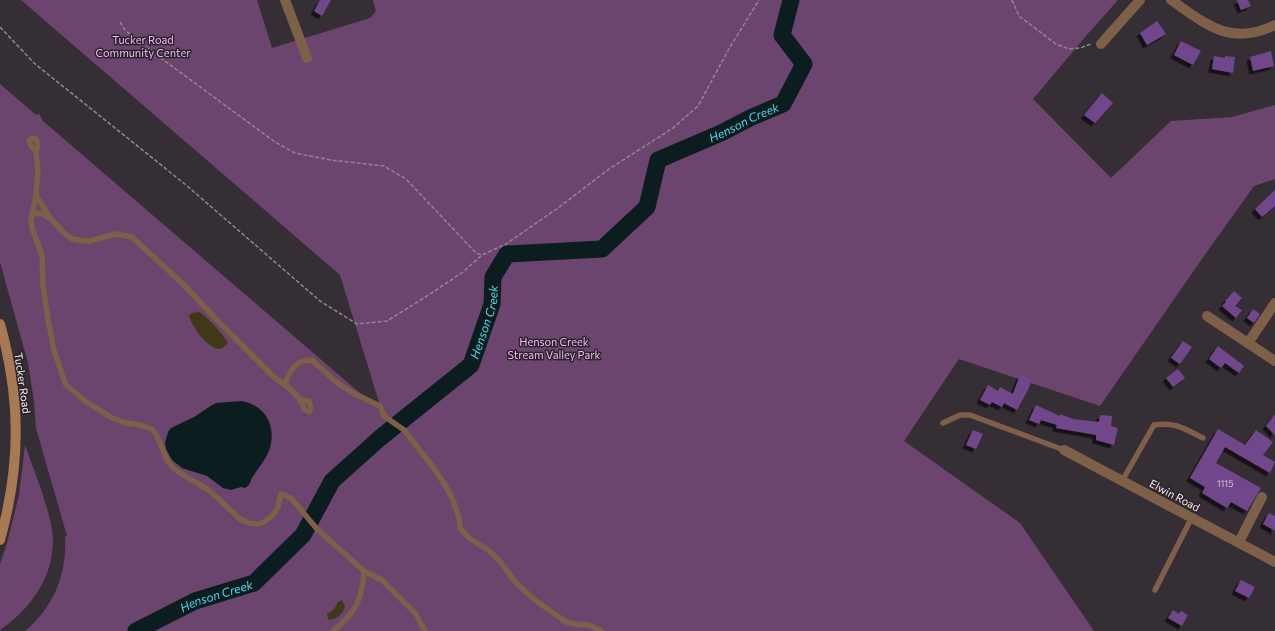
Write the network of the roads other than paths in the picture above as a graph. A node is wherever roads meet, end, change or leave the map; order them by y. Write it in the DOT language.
graph roads {
  1 [pos="285,0"];
  2 [pos="1140,0"];
  3 [pos="1171,0"];
  4 [pos="1275,25"];
  5 [pos="1102,44"];
  6 [pos="307,58"];
  7 [pos="36,151"];
  8 [pos="36,194"];
  9 [pos="32,216"];
  10 [pos="50,218"];
  11 [pos="1275,304"];
  12 [pos="1207,316"];
  13 [pos="0,324"];
  14 [pos="1248,343"];
  15 [pos="1275,361"];
  16 [pos="285,385"];
  17 [pos="302,400"];
  18 [pos="943,423"];
  19 [pos="1203,438"];
  20 [pos="1064,450"];
  21 [pos="1122,481"];
  22 [pos="1262,497"];
  23 [pos="1192,517"];
  24 [pos="0,540"];
  25 [pos="1239,542"];
  26 [pos="1275,562"];
  27 [pos="364,571"];
  28 [pos="1155,590"];
  29 [pos="333,631"];
  30 [pos="425,631"];
  31 [pos="602,631"];
  1 -- 6 [label="street"];
  2 -- 5 [label="street"];
  3 -- 4 [label="street"];
  7 -- 8 [label="lane"];
  8 -- 9 [label="lane"];
  8 -- 10 [label="lane"];
  9 -- 10 [label="lane"];
  9 -- 27 [label="lane"];
  10 -- 16 [label="lane"];
  11 -- 14 [label="street"];
  12 -- 14 [label="street"];
  13 -- 24 [label="street, Tucker Road"];
  14 -- 15 [label="street"];
  16 -- 17 [label="lane"];
  16 -- 31 [label="lane"];
  18 -- 20 [label="lane"];
  19 -- 21 [label="lane"];
  20 -- 21 [label="street, Elwin Road"];
  21 -- 23 [label="street, Elwin Road"];
  22 -- 25 [label="street"];
  23 -- 25 [label="street, Elwin Road"];
  23 -- 28 [label="lane"];
  25 -- 26 [label="street, Elwin Road"];
  27 -- 29 [label="lane"];
  27 -- 30 [label="lane"];
}
